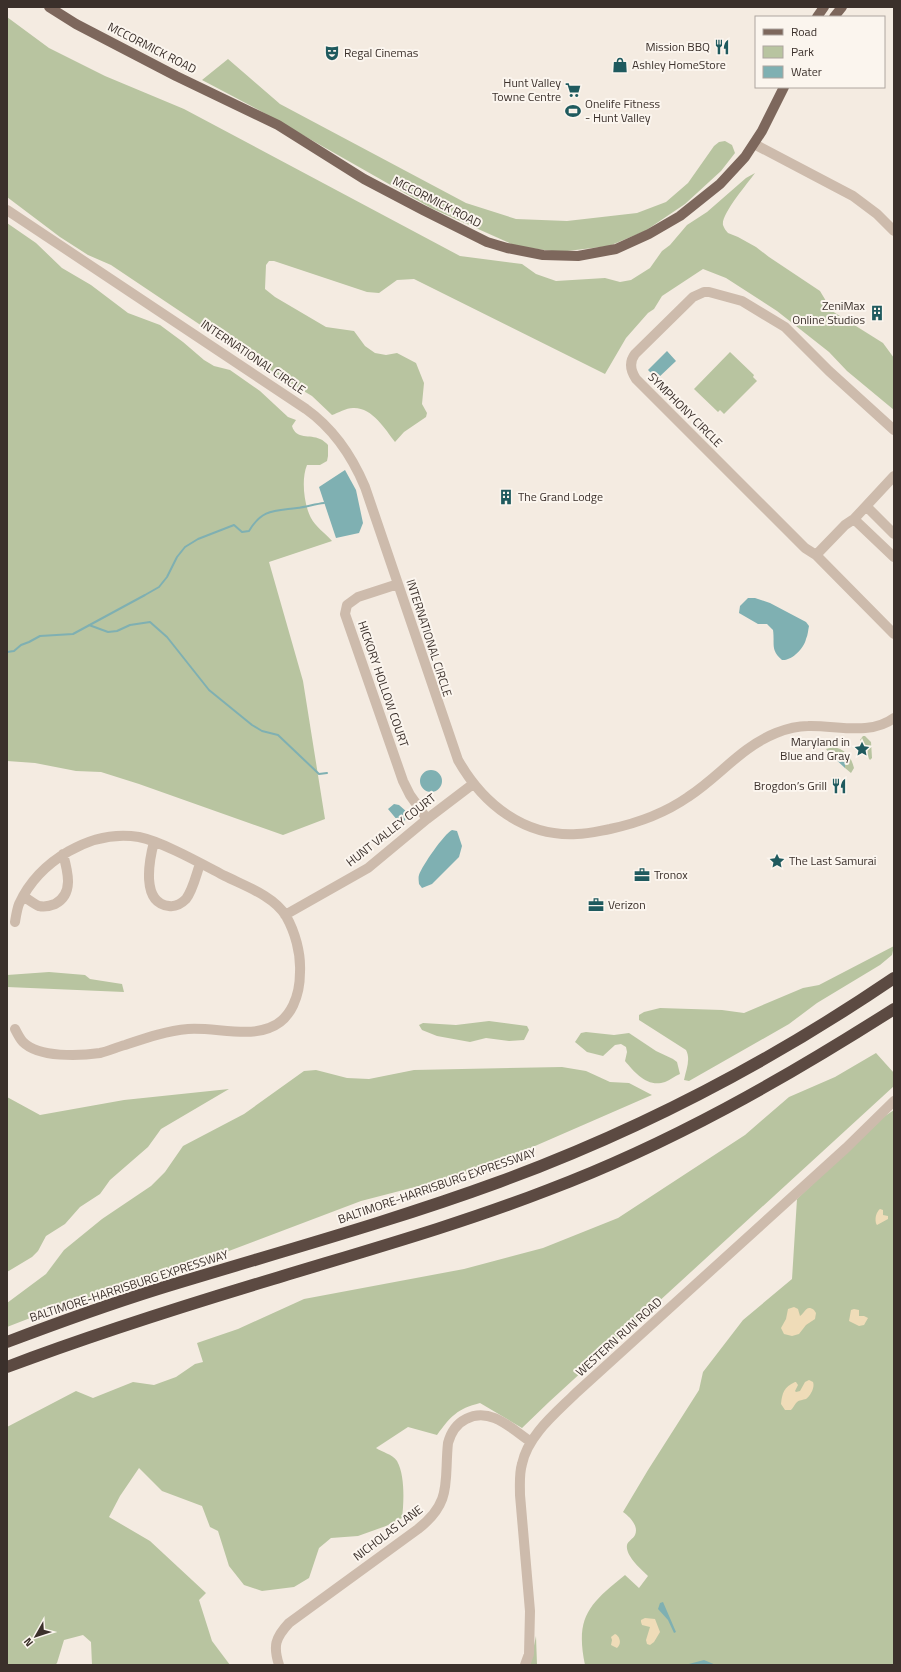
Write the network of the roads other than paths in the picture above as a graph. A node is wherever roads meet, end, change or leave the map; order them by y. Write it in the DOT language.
graph roads {
  1 [pos="49,7"];
  2 [pos="824,7"];
  3 [pos="842,7"];
  4 [pos="818,16"];
  5 [pos="835,16"];
  6 [pos="784,88"];
  7 [pos="754,144"];
  8 [pos="7,210"];
  9 [pos="894,231"];
  10 [pos="894,430"];
  11 [pos="894,476"];
  12 [pos="866,506"];
  13 [pos="854,518"];
  14 [pos="894,534"];
  15 [pos="816,555"];
  16 [pos="894,557"];
  17 [pos="398,584"];
  18 [pos="894,634"];
  19 [pos="894,718"];
  20 [pos="473,784"];
  21 [pos="427,819"];
  22 [pos="154,842"];
  23 [pos="63,854"];
  24 [pos="200,864"];
  25 [pos="23,896"];
  26 [pos="285,915"];
  27 [pos="15,922"];
  28 [pos="894,978"];
  29 [pos="894,1010"];
  30 [pos="15,1030"];
  31 [pos="894,1101"];
  32 [pos="7,1342"];
  33 [pos="7,1367"];
  34 [pos="531,1442"];
  35 [pos="278,1665"];
  36 [pos="525,1665"];
  1 -- 7 [label="main road, MCCORMICK ROAD"];
  2 -- 4 [label="main road"];
  3 -- 5 [label="main road"];
  6 -- 7 [label="main road, MCCORMICK ROAD"];
  7 -- 9 [label="street"];
  8 -- 17 [label="street, INTERNATIONAL CIRCLE"];
  10 -- 15 [label="street, SYMPHONY CIRCLE"];
  11 -- 12 [label="street"];
  12 -- 13 [label="street"];
  12 -- 14 [label="street"];
  13 -- 15 [label="street"];
  13 -- 16 [label="street"];
  15 -- 18 [label="street, SYMPHONY CIRCLE"];
  17 -- 20 [label="street, INTERNATIONAL CIRCLE"];
  17 -- 21 [label="street, HICKORY HOLLOW COURT"];
  19 -- 20 [label="street, INTERNATIONAL CIRCLE"];
  20 -- 21 [label="street, HUNT VALLEY COURT"];
  21 -- 26 [label="street, HUNT VALLEY COURT"];
  22 -- 23 [label="street"];
  22 -- 24 [label="street"];
  22 -- 24 [label="street"];
  23 -- 25 [label="street"];
  23 -- 25 [label="street"];
  24 -- 26 [label="street"];
  25 -- 27 [label="street"];
  26 -- 30 [label="street"];
  28 -- 32 [label="highway, BALTIMORE-HARRISBURG EXPRESSWAY"];
  29 -- 33 [label="highway"];
  31 -- 34 [label="street, WESTERN RUN ROAD"];
  34 -- 35 [label="street, NICHOLAS LANE"];
  34 -- 36 [label="street, WESTERN RUN ROAD"];
}
